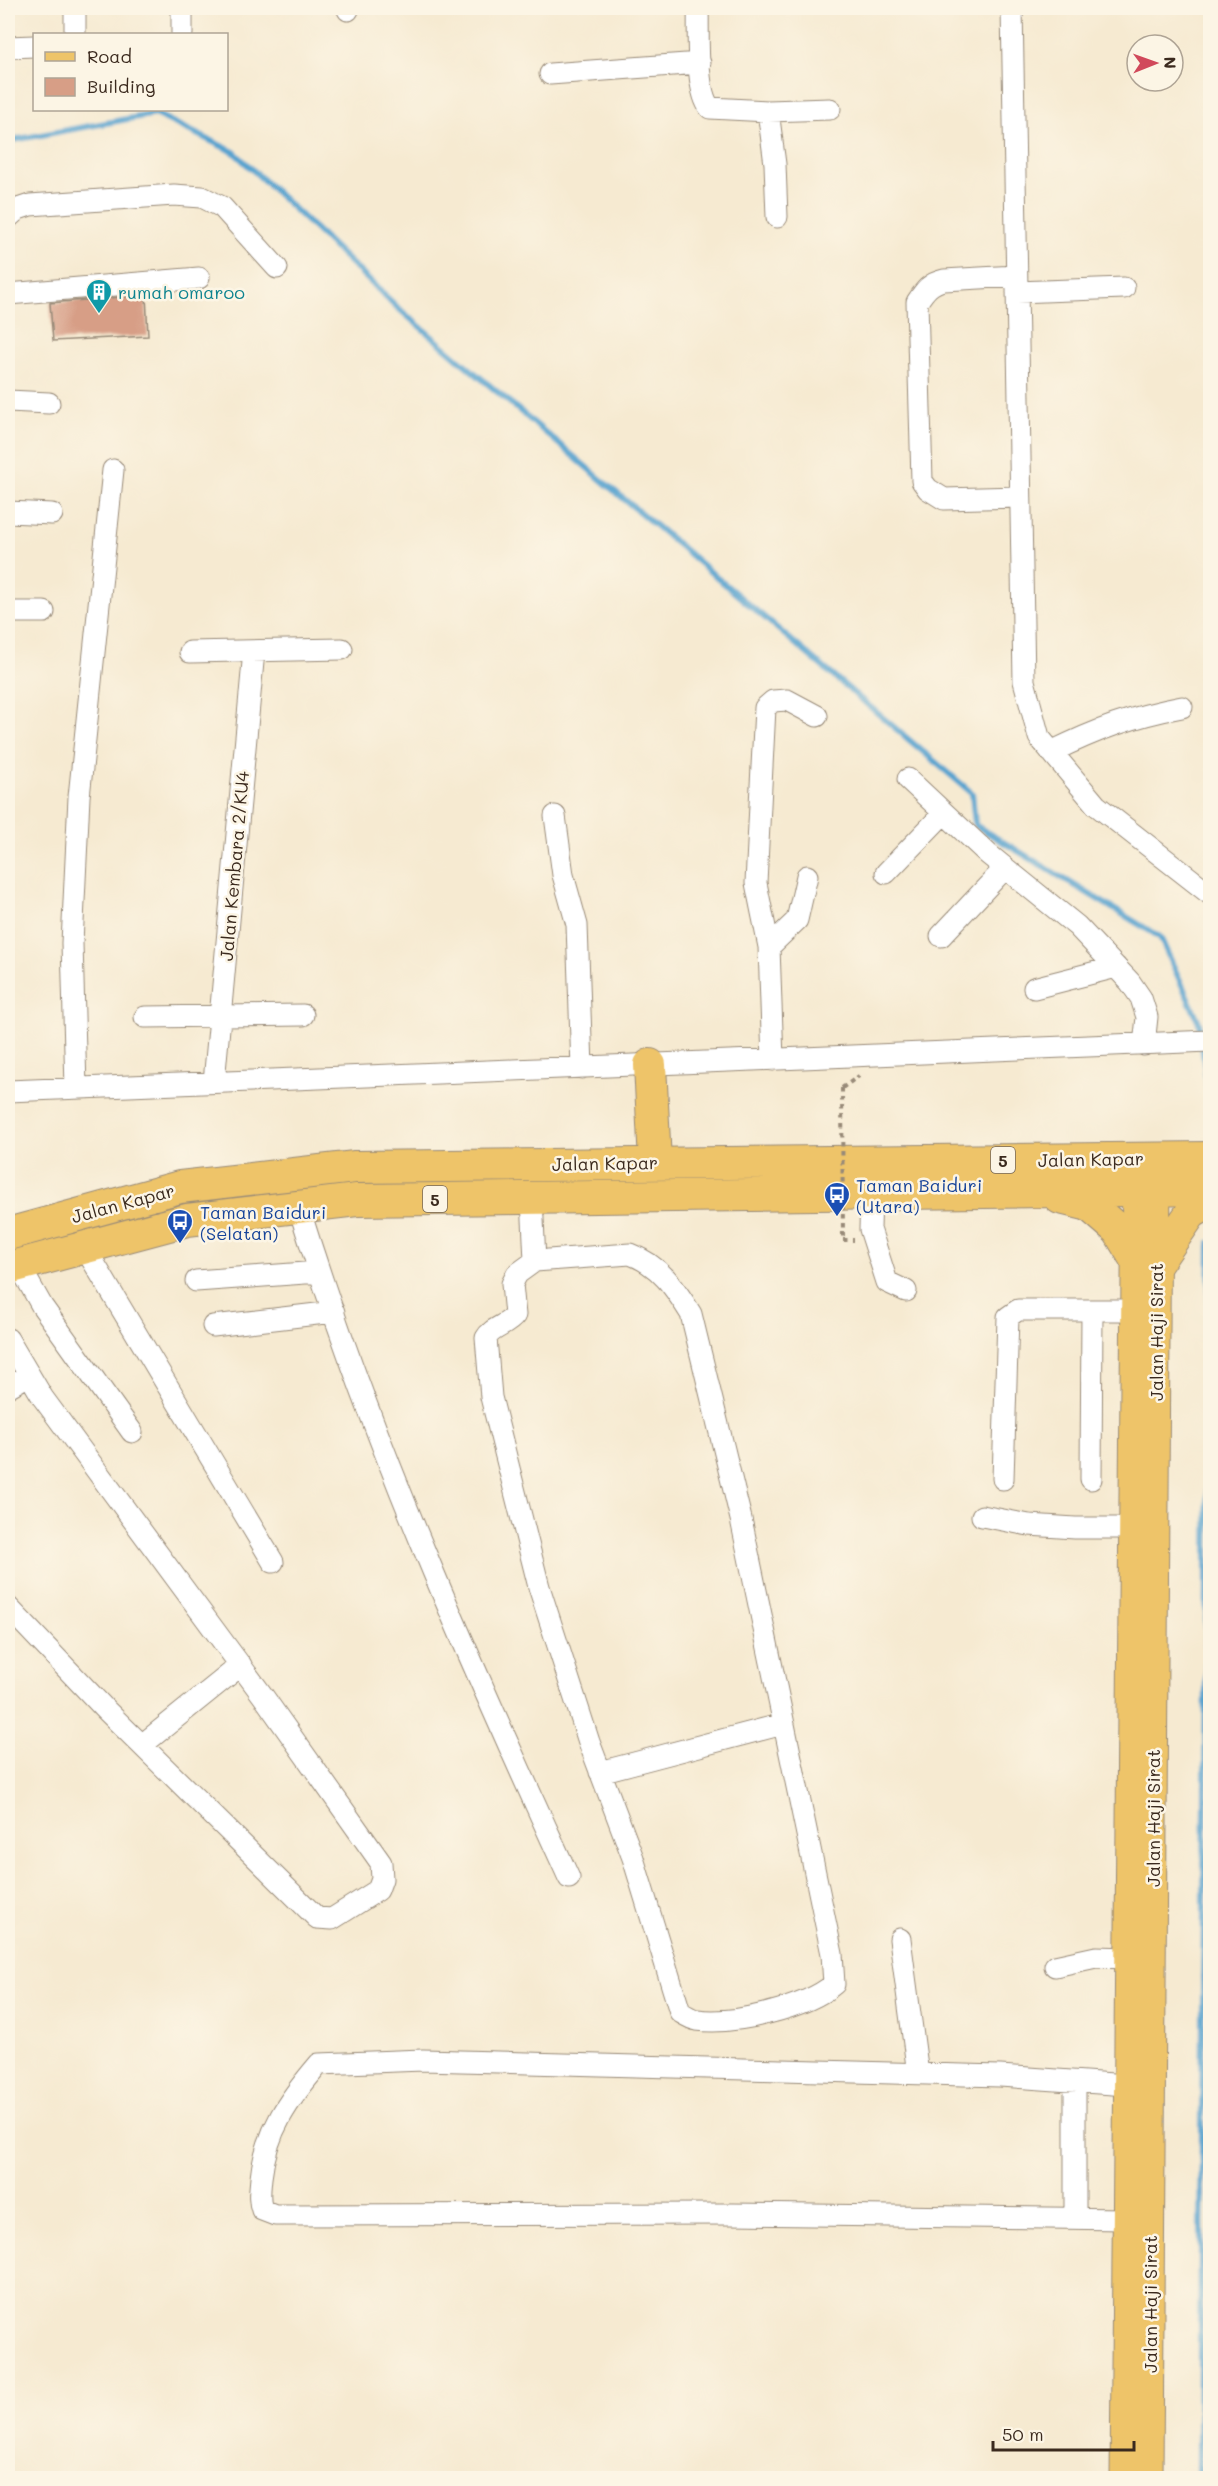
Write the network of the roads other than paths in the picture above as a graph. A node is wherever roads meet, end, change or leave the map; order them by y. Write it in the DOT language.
graph roads {
  1 [pos="75,8"];
  2 [pos="182,8"];
  3 [pos="698,8"];
  4 [pos="1012,8"];
  5 [pos="75,33"];
  6 [pos="182,33"];
  7 [pos="8,46"];
  8 [pos="33,46"];
  9 [pos="700,63"];
  10 [pos="550,74"];
  11 [pos="830,109"];
  12 [pos="768,111"];
  13 [pos="777,217"];
  14 [pos="8,218"];
  15 [pos="278,268"];
  16 [pos="199,278"];
  17 [pos="1017,284"];
  18 [pos="1124,288"];
  19 [pos="8,294"];
  20 [pos="8,401"];
  21 [pos="49,403"];
  22 [pos="113,470"];
  23 [pos="1019,498"];
  24 [pos="8,512"];
  25 [pos="52,514"];
  26 [pos="8,612"];
  27 [pos="44,612"];
  28 [pos="342,649"];
  29 [pos="254,651"];
  30 [pos="190,652"];
  31 [pos="1182,707"];
  32 [pos="817,716"];
  33 [pos="1051,752"];
  34 [pos="908,779"];
  35 [pos="944,813"];
  36 [pos="555,816"];
  37 [pos="1005,868"];
  38 [pos="886,873"];
  39 [pos="807,876"];
  40 [pos="1210,894"];
  41 [pos="941,936"];
  42 [pos="770,946"];
  43 [pos="1116,967"];
  44 [pos="1034,988"];
  45 [pos="303,1015"];
  46 [pos="220,1016"];
  47 [pos="145,1017"];
  48 [pos="1210,1041"];
  49 [pos="1144,1045"];
  50 [pos="773,1060"];
  51 [pos="582,1068"];
  52 [pos="651,1080"];
  53 [pos="214,1082"];
  54 [pos="76,1088"];
  55 [pos="8,1091"];
  56 [pos="654,1149"];
  57 [pos="1173,1158"];
  58 [pos="870,1161"];
  59 [pos="1032,1192"];
  60 [pos="871,1195"];
  61 [pos="1182,1196"];
  62 [pos="532,1198"];
  63 [pos="299,1208"];
  64 [pos="8,1234"];
  65 [pos="85,1248"];
  66 [pos="535,1261"];
  67 [pos="1146,1261"];
  68 [pos="13,1266"];
  69 [pos="319,1272"];
  70 [pos="196,1281"];
  71 [pos="906,1291"];
  72 [pos="1092,1310"];
  73 [pos="1135,1310"];
  74 [pos="334,1312"];
  75 [pos="213,1326"];
  76 [pos="8,1339"];
  77 [pos="29,1375"];
  78 [pos="8,1387"];
  79 [pos="132,1432"];
  80 [pos="1003,1479"];
  81 [pos="1092,1479"];
  82 [pos="982,1516"];
  83 [pos="1133,1528"];
  84 [pos="273,1562"];
  85 [pos="8,1607"];
  86 [pos="241,1665"];
  87 [pos="783,1724"];
  88 [pos="142,1745"];
  89 [pos="600,1772"];
  90 [pos="569,1878"];
  91 [pos="900,1939"];
  92 [pos="1129,1958"];
  93 [pos="1055,1966"];
  94 [pos="918,2074"];
  95 [pos="1075,2082"];
  96 [pos="1127,2085"];
  97 [pos="1075,2217"];
  98 [pos="1126,2218"];
  99 [pos="1124,2478"];
  100 [pos="1149,2478"];
  1 -- 5 [label="street"];
  2 -- 6 [label="street"];
  3 -- 9 [label="street"];
  4 -- 17 [label="street"];
  7 -- 8 [label="street"];
  9 -- 10 [label="street"];
  9 -- 12 [label="street"];
  11 -- 12 [label="street"];
  12 -- 13 [label="street"];
  14 -- 15 [label="street"];
  16 -- 19 [label="street"];
  17 -- 18 [label="street"];
  17 -- 23 [label="street"];
  17 -- 23 [label="street"];
  20 -- 21 [label="street"];
  22 -- 54 [label="street"];
  23 -- 33 [label="street"];
  24 -- 25 [label="street"];
  26 -- 27 [label="street"];
  28 -- 29 [label="street"];
  29 -- 30 [label="street"];
  29 -- 46 [label="street, Jalan Kembara 2/KU4"];
  31 -- 33 [label="street"];
  32 -- 42 [label="street"];
  33 -- 40 [label="street"];
  34 -- 35 [label="street"];
  35 -- 37 [label="street"];
  35 -- 38 [label="street"];
  36 -- 51 [label="street"];
  37 -- 41 [label="street"];
  37 -- 43 [label="street"];
  39 -- 42 [label="street"];
  42 -- 50 [label="street"];
  43 -- 44 [label="street"];
  43 -- 49 [label="street"];
  45 -- 46 [label="street"];
  46 -- 47 [label="street"];
  46 -- 53 [label="street, Jalan Kembara 2/KU4"];
  48 -- 49 [label="street"];
  49 -- 50 [label="street"];
  50 -- 52 [label="street"];
  51 -- 52 [label="street"];
  51 -- 53 [label="street"];
  52 -- 56 [label="highway"];
  53 -- 54 [label="street"];
  54 -- 55 [label="street"];
  56 -- 58 [label="highway, Jalan Kapar / 5"];
  56 -- 64 [label="highway, Jalan Kapar / 5"];
  57 -- 58 [label="highway, Jalan Kapar / 5"];
  57 -- 61 [label="main road, Jalan Haji Sirat"];
  58 -- 60 [label="highway"];
  59 -- 60 [label="highway, Jalan Kapar / 5"];
  59 -- 61 [label="highway, Jalan Kapar / 5"];
  59 -- 67 [label="highway"];
  60 -- 62 [label="highway, Jalan Kapar / 5"];
  60 -- 71 [label="street"];
  61 -- 67 [label="highway"];
  61 -- 67 [label="main road, Jalan Haji Sirat"];
  62 -- 63 [label="highway, Jalan Kapar / 5"];
  62 -- 66 [label="street"];
  63 -- 65 [label="highway, Jalan Kapar / 5"];
  63 -- 69 [label="street"];
  65 -- 68 [label="highway, Jalan Kapar / 5"];
  65 -- 84 [label="street"];
  66 -- 87 [label="street"];
  66 -- 89 [label="street"];
  67 -- 73 [label="main road, Jalan Haji Sirat"];
  67 -- 100 [label="main road, Jalan Haji Sirat"];
  68 -- 79 [label="street"];
  69 -- 70 [label="street"];
  69 -- 74 [label="street"];
  72 -- 73 [label="street"];
  72 -- 80 [label="street"];
  72 -- 81 [label="street"];
  73 -- 83 [label="main road, Jalan Haji Sirat"];
  74 -- 75 [label="street"];
  74 -- 90 [label="street"];
  76 -- 77 [label="street"];
  77 -- 78 [label="street"];
  77 -- 86 [label="street"];
  82 -- 83 [label="street"];
  83 -- 92 [label="main road, Jalan Haji Sirat"];
  85 -- 88 [label="street"];
  86 -- 88 [label="street"];
  86 -- 88 [label="street"];
  87 -- 89 [label="street"];
  87 -- 89 [label="street"];
  91 -- 94 [label="street"];
  92 -- 93 [label="street"];
  92 -- 96 [label="main road, Jalan Haji Sirat"];
  94 -- 95 [label="street"];
  94 -- 97 [label="street"];
  95 -- 96 [label="street"];
  95 -- 97 [label="street"];
  96 -- 98 [label="main road, Jalan Haji Sirat"];
  97 -- 98 [label="street"];
  98 -- 99 [label="main road, Jalan Haji Sirat"];
}
